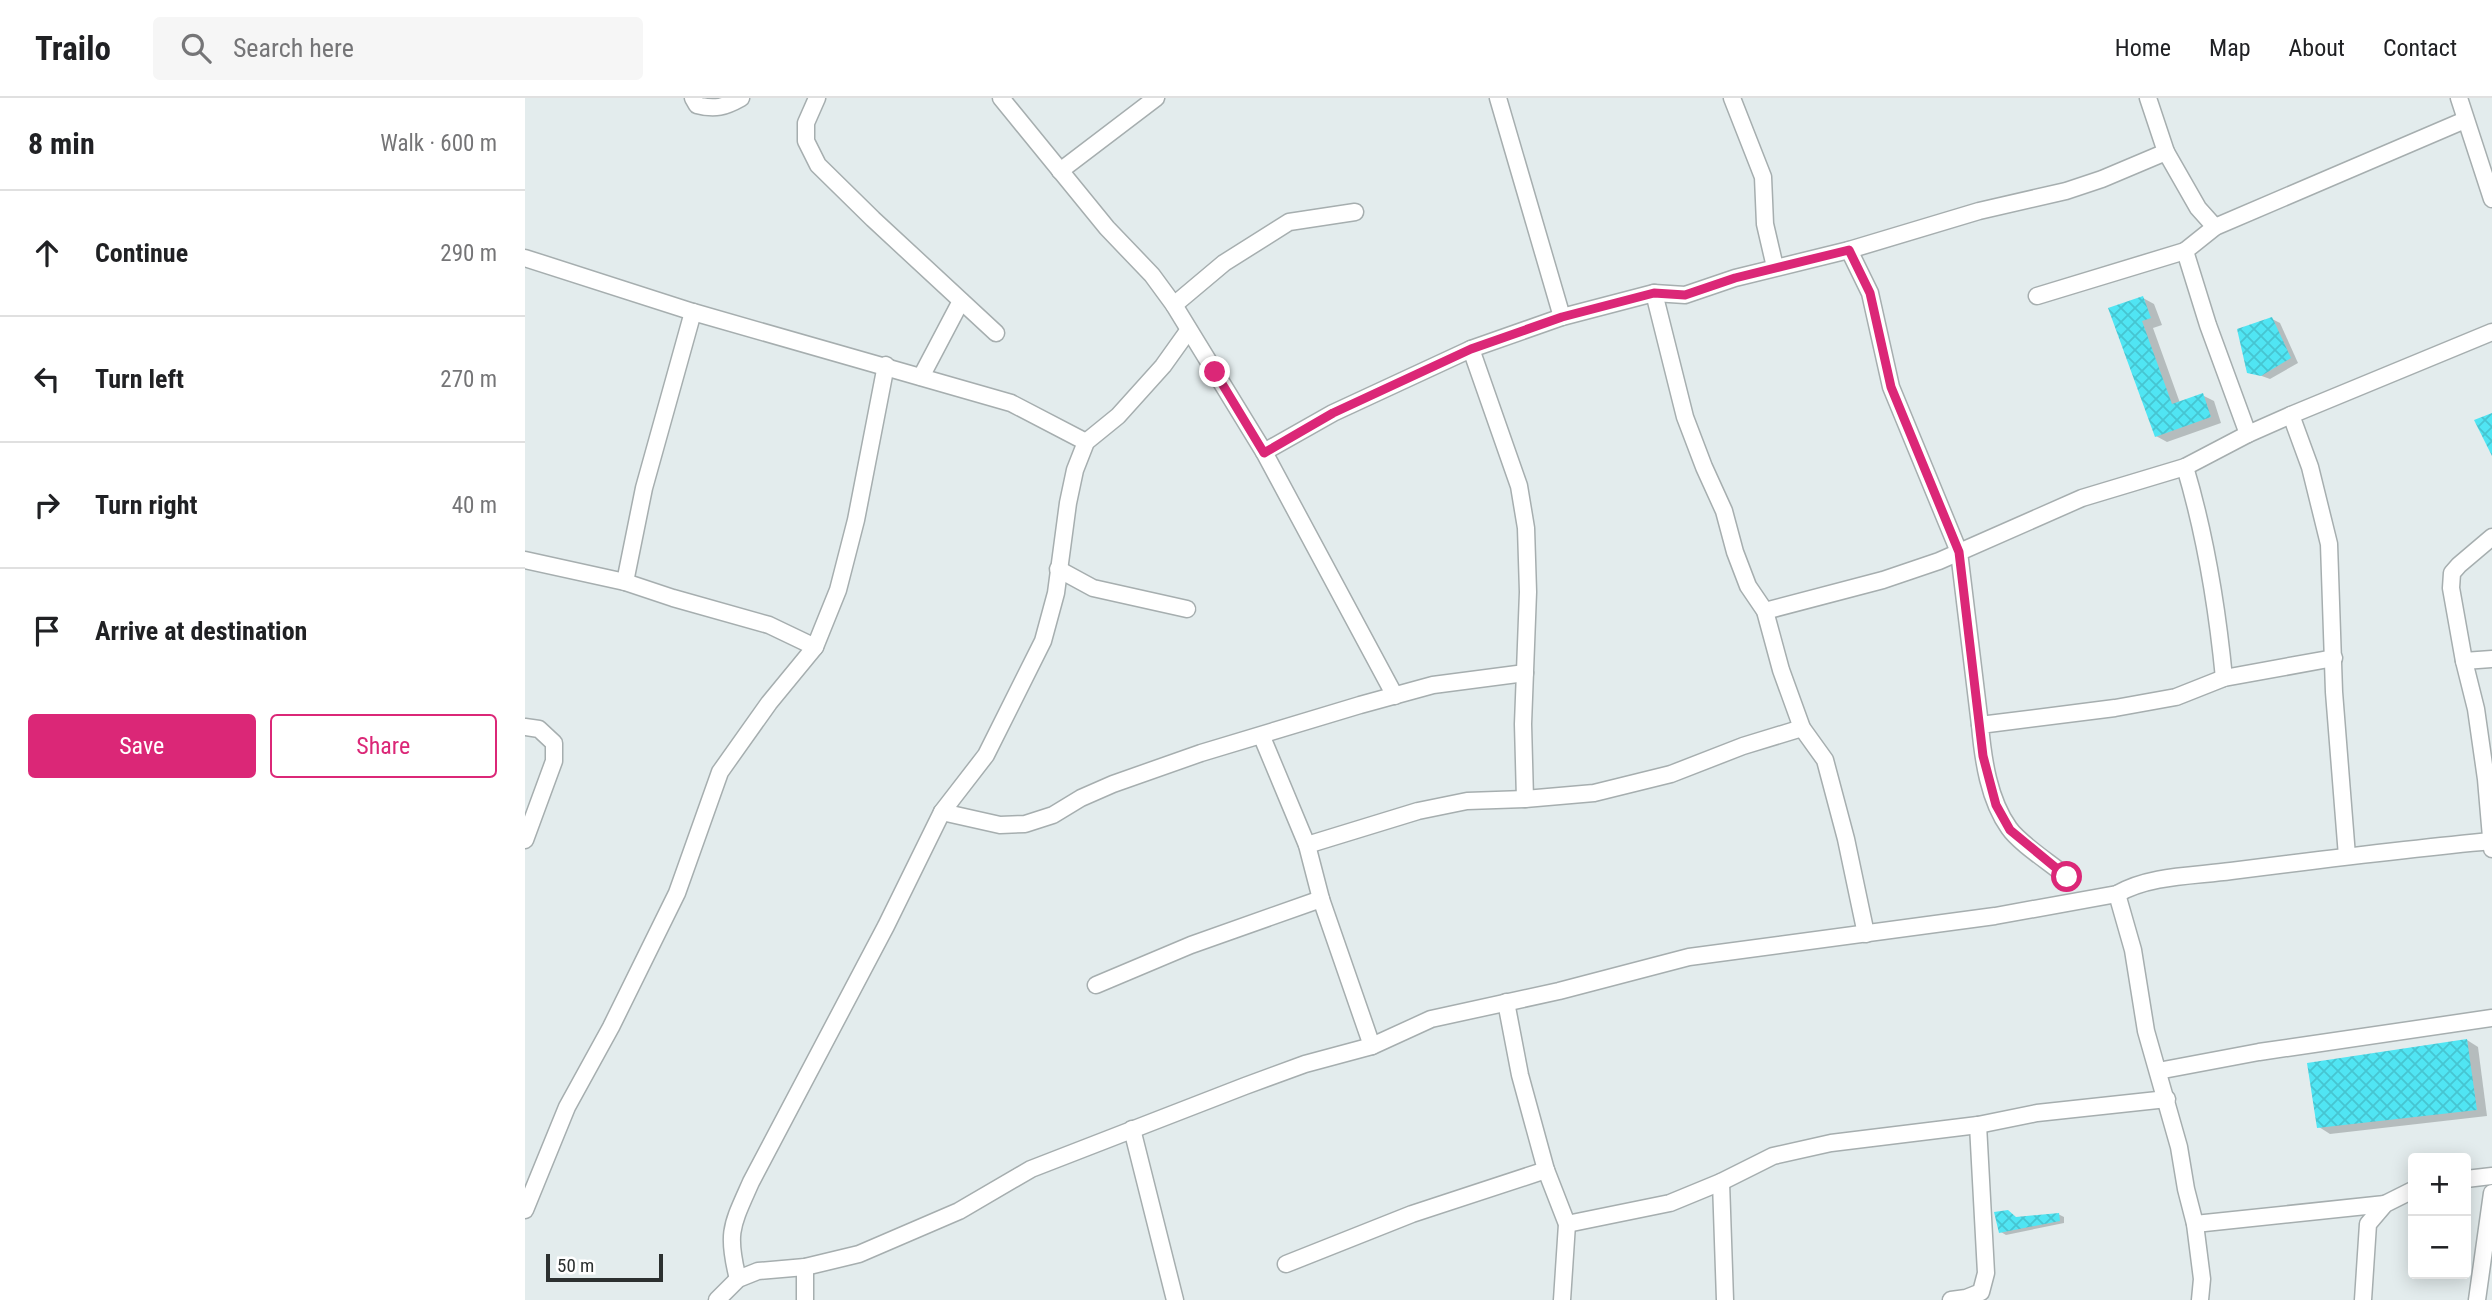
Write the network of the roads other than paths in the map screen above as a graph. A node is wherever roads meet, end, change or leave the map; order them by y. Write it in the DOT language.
graph roads {
  1 [pos="693,98"];
  2 [pos="741,98"];
  3 [pos="1001,98"];
  4 [pos="1156,98"];
  5 [pos="1498,98"];
  6 [pos="1732,98"];
  7 [pos="2148,98"];
  8 [pos="2459,98"];
  9 [pos="813,99"];
  10 [pos="2465,120"];
  11 [pos="2166,152"];
  12 [pos="1061,171"];
  13 [pos="2492,199"];
  14 [pos="1355,212"];
  15 [pos="2215,227"];
  16 [pos="1849,250"];
  17 [pos="2185,251"];
  18 [pos="525,258"];
  19 [pos="1775,267"];
  20 [pos="1654,293"];
  21 [pos="2037,296"];
  22 [pos="961,301"];
  23 [pos="1174,305"];
  24 [pos="693,312"];
  25 [pos="1562,317"];
  26 [pos="1188,331"];
  27 [pos="2492,332"];
  28 [pos="996,333"];
  29 [pos="1471,349"];
  30 [pos="886,365"];
  31 [pos="921,377"];
  32 [pos="2291,415"];
  33 [pos="2248,434"];
  34 [pos="1086,442"];
  35 [pos="1264,453"];
  36 [pos="2186,467"];
  37 [pos="2492,537"];
  38 [pos="1959,552"];
  39 [pos="525,560"];
  40 [pos="1058,569"];
  41 [pos="625,582"];
  42 [pos="1187,609"];
  43 [pos="1765,611"];
  44 [pos="815,648"];
  45 [pos="2335,659"];
  46 [pos="2492,659"];
  47 [pos="2464,661"];
  48 [pos="1525,673"];
  49 [pos="2224,678"];
  50 [pos="1395,696"];
  51 [pos="1980,726"];
  52 [pos="525,727"];
  53 [pos="1803,728"];
  54 [pos="1262,737"];
  55 [pos="1525,799"];
  56 [pos="942,812"];
  57 [pos="525,840"];
  58 [pos="2492,841"];
  59 [pos="1307,845"];
  60 [pos="2492,849"];
  61 [pos="2347,856"];
  62 [pos="2067,877"];
  63 [pos="2117,894"];
  64 [pos="1321,899"];
  65 [pos="1866,934"];
  66 [pos="1096,985"];
  67 [pos="1506,1002"];
  68 [pos="2492,1018"];
  69 [pos="1372,1046"];
  70 [pos="2158,1071"];
  71 [pos="2167,1099"];
  72 [pos="1978,1125"];
  73 [pos="1132,1129"];
  74 [pos="1546,1170"];
  75 [pos="2492,1176"];
  76 [pos="2471,1178"];
  77 [pos="1721,1182"];
  78 [pos="2408,1193"];
  79 [pos="2492,1193"];
  80 [pos="2385,1205"];
  81 [pos="525,1210"];
  82 [pos="1567,1224"];
  83 [pos="2195,1224"];
  84 [pos="1286,1264"];
  85 [pos="805,1268"];
  86 [pos="739,1279"];
  87 [pos="717,1300"];
  88 [pos="804,1300"];
  89 [pos="1175,1300"];
  90 [pos="1562,1300"];
  91 [pos="1725,1300"];
  92 [pos="1951,1300"];
  93 [pos="2200,1300"];
  94 [pos="2363,1300"];
  95 [pos="2477,1300"];
  1 -- 2 [label="street"];
  3 -- 12 [label="street"];
  4 -- 12 [label="street"];
  5 -- 25 [label="street"];
  6 -- 19 [label="street"];
  7 -- 11 [label="street"];
  8 -- 10 [label="street"];
  9 -- 22 [label="street"];
  10 -- 13 [label="street"];
  10 -- 15 [label="street"];
  11 -- 15 [label="street"];
  11 -- 16 [label="street"];
  12 -- 23 [label="street"];
  14 -- 23 [label="street"];
  15 -- 17 [label="street"];
  16 -- 19 [label="street"];
  16 -- 38 [label="street"];
  17 -- 21 [label="street"];
  17 -- 33 [label="street"];
  18 -- 24 [label="street"];
  19 -- 20 [label="street"];
  20 -- 25 [label="street"];
  20 -- 43 [label="street"];
  22 -- 28 [label="street"];
  22 -- 31 [label="street"];
  23 -- 26 [label="street"];
  24 -- 30 [label="street"];
  24 -- 41 [label="street"];
  25 -- 29 [label="street"];
  26 -- 34 [label="street"];
  26 -- 35 [label="street"];
  27 -- 32 [label="street"];
  29 -- 35 [label="street"];
  29 -- 48 [label="street"];
  30 -- 31 [label="street"];
  30 -- 44 [label="street"];
  31 -- 34 [label="street"];
  32 -- 33 [label="street"];
  32 -- 45 [label="street"];
  33 -- 36 [label="street"];
  34 -- 40 [label="street"];
  35 -- 50 [label="street"];
  36 -- 38 [label="street"];
  36 -- 49 [label="street"];
  37 -- 47 [label="street"];
  38 -- 43 [label="street"];
  38 -- 51 [label="street"];
  39 -- 41 [label="street"];
  40 -- 42 [label="street"];
  40 -- 56 [label="street"];
  41 -- 44 [label="street"];
  43 -- 53 [label="street"];
  44 -- 81 [label="street"];
  45 -- 49 [label="street"];
  45 -- 61 [label="street"];
  46 -- 47 [label="street"];
  47 -- 58 [label="street"];
  48 -- 50 [label="street"];
  48 -- 55 [label="street"];
  49 -- 51 [label="street"];
  50 -- 54 [label="street"];
  51 -- 62 [label="street"];
  52 -- 57 [label="street"];
  53 -- 55 [label="street"];
  53 -- 65 [label="street"];
  54 -- 56 [label="street"];
  54 -- 59 [label="street"];
  55 -- 59 [label="street"];
  56 -- 86 [label="street"];
  58 -- 60 [label="street"];
  58 -- 61 [label="street"];
  59 -- 64 [label="street"];
  61 -- 63 [label="street"];
  63 -- 65 [label="street"];
  63 -- 70 [label="street"];
  64 -- 66 [label="street"];
  64 -- 69 [label="street"];
  65 -- 67 [label="street"];
  67 -- 69 [label="street"];
  67 -- 74 [label="street"];
  68 -- 70 [label="street"];
  69 -- 73 [label="street"];
  70 -- 71 [label="street"];
  71 -- 72 [label="street"];
  71 -- 83 [label="street"];
  72 -- 77 [label="street"];
  72 -- 92 [label="street"];
  73 -- 85 [label="street"];
  73 -- 89 [label="street"];
  74 -- 82 [label="street"];
  74 -- 84 [label="street"];
  75 -- 76 [label="street"];
  77 -- 82 [label="street"];
  77 -- 91 [label="street"];
  78 -- 80 [label="street"];
  79 -- 95 [label="street"];
  80 -- 83 [label="street"];
  80 -- 94 [label="street"];
  82 -- 90 [label="street"];
  83 -- 93 [label="street"];
  85 -- 86 [label="street"];
  85 -- 88 [label="street"];
  86 -- 87 [label="street"];
}
